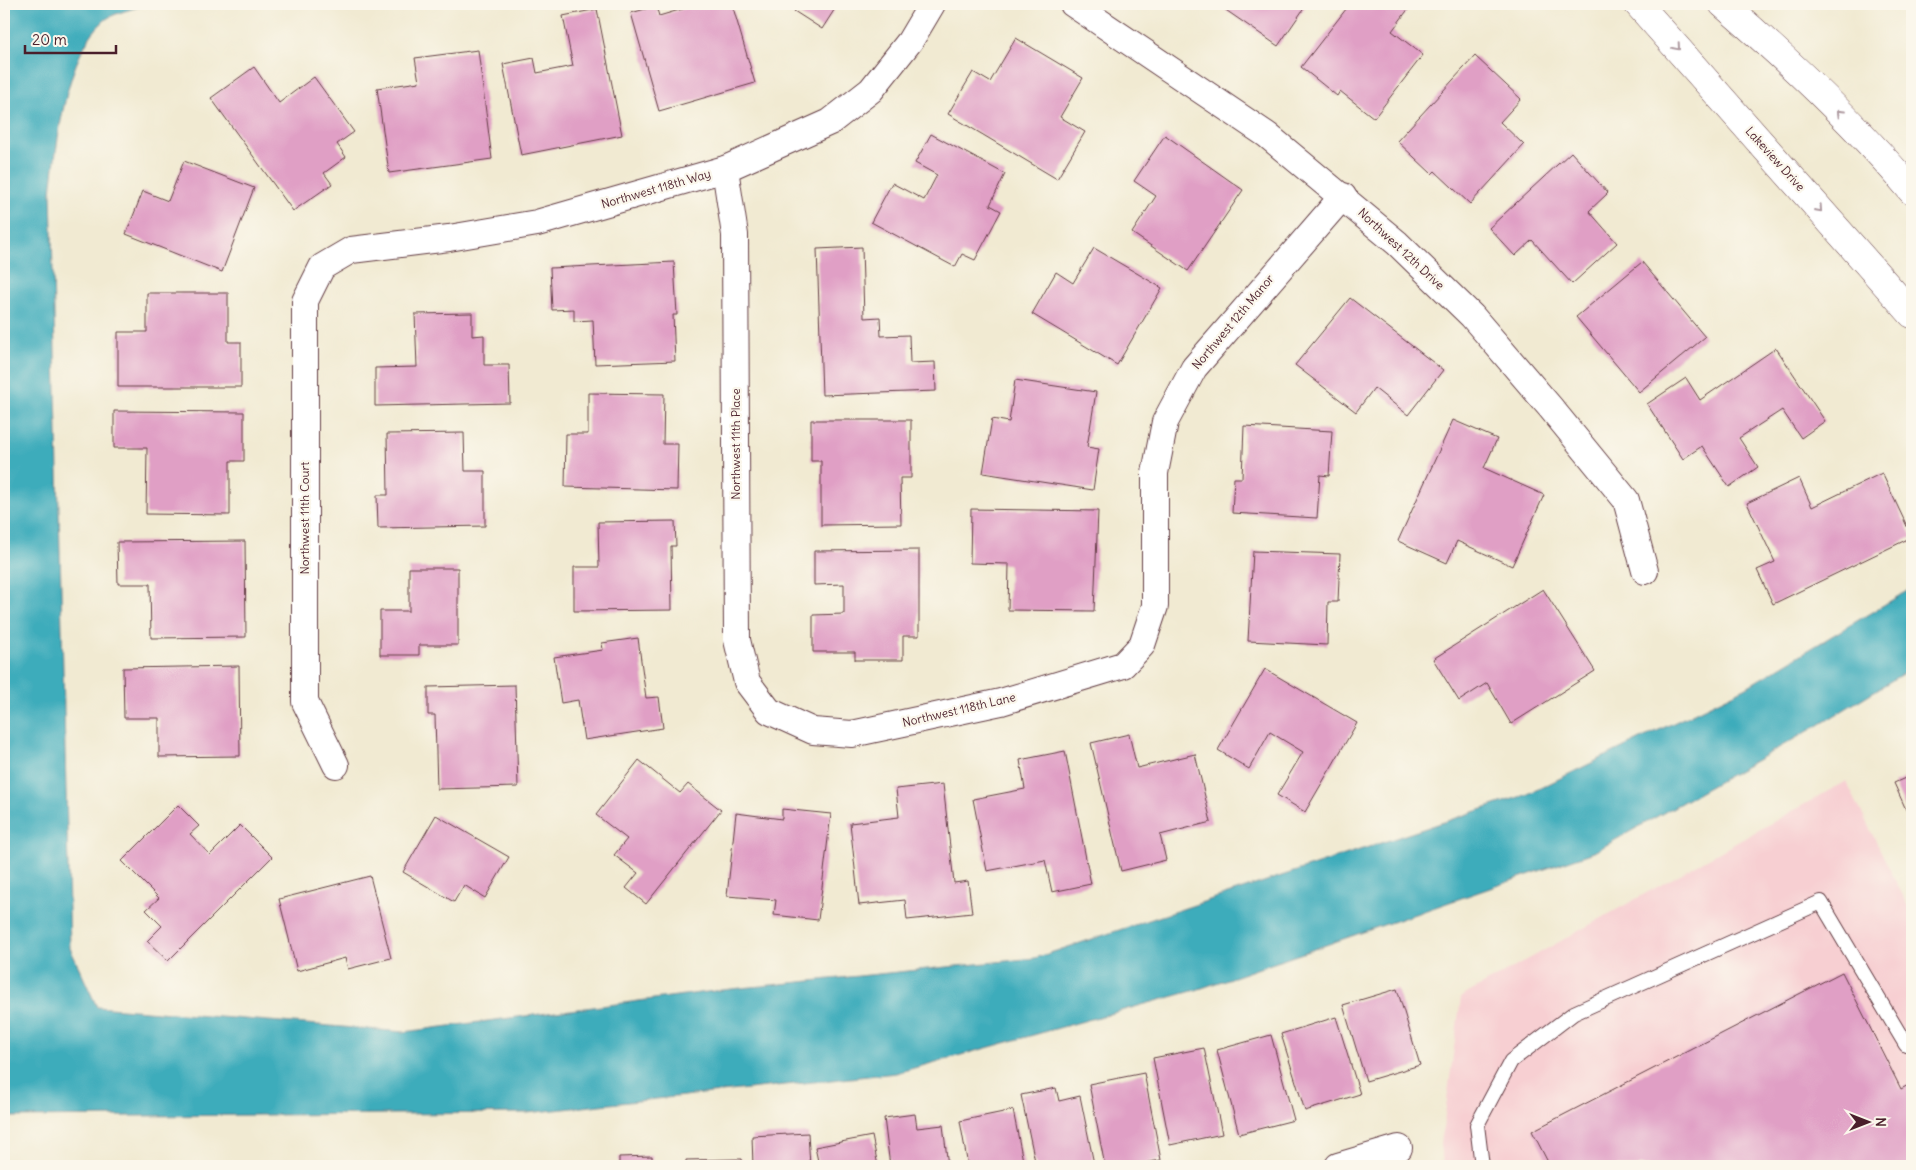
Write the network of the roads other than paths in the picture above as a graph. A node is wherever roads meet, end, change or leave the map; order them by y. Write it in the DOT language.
graph roads {
  1 [pos="932,4"];
  2 [pos="1073,4"];
  3 [pos="1723,4"];
  4 [pos="1645,6"];
  5 [pos="725,169"];
  6 [pos="1912,191"];
  7 [pos="1343,196"];
  8 [pos="322,267"];
  9 [pos="1912,314"];
  10 [pos="1645,571"];
  11 [pos="1142,645"];
  12 [pos="769,711"];
  13 [pos="336,765"];
  14 [pos="1912,1042"];
  15 [pos="1399,1148"];
  16 [pos="1338,1166"];
  17 [pos="1482,1166"];
  1 -- 5 [label="street, Northwest 118th Way"];
  2 -- 7 [label="street, Northwest 12th Drive"];
  6 -- 3 [label="street, one-way"];
  4 -- 9 [label="street, Lakeview Drive, one-way"];
  5 -- 8 [label="street, Northwest 118th Way"];
  5 -- 12 [label="street, Northwest 11th Place"];
  7 -- 10 [label="street, Northwest 12th Drive"];
  7 -- 11 [label="street, Northwest 12th Manor"];
  8 -- 13 [label="street, Northwest 11th Court"];
  11 -- 12 [label="street, Northwest 118th Lane"];
  14 -- 17 [label="lane"];
  15 -- 16 [label="street"];
}
